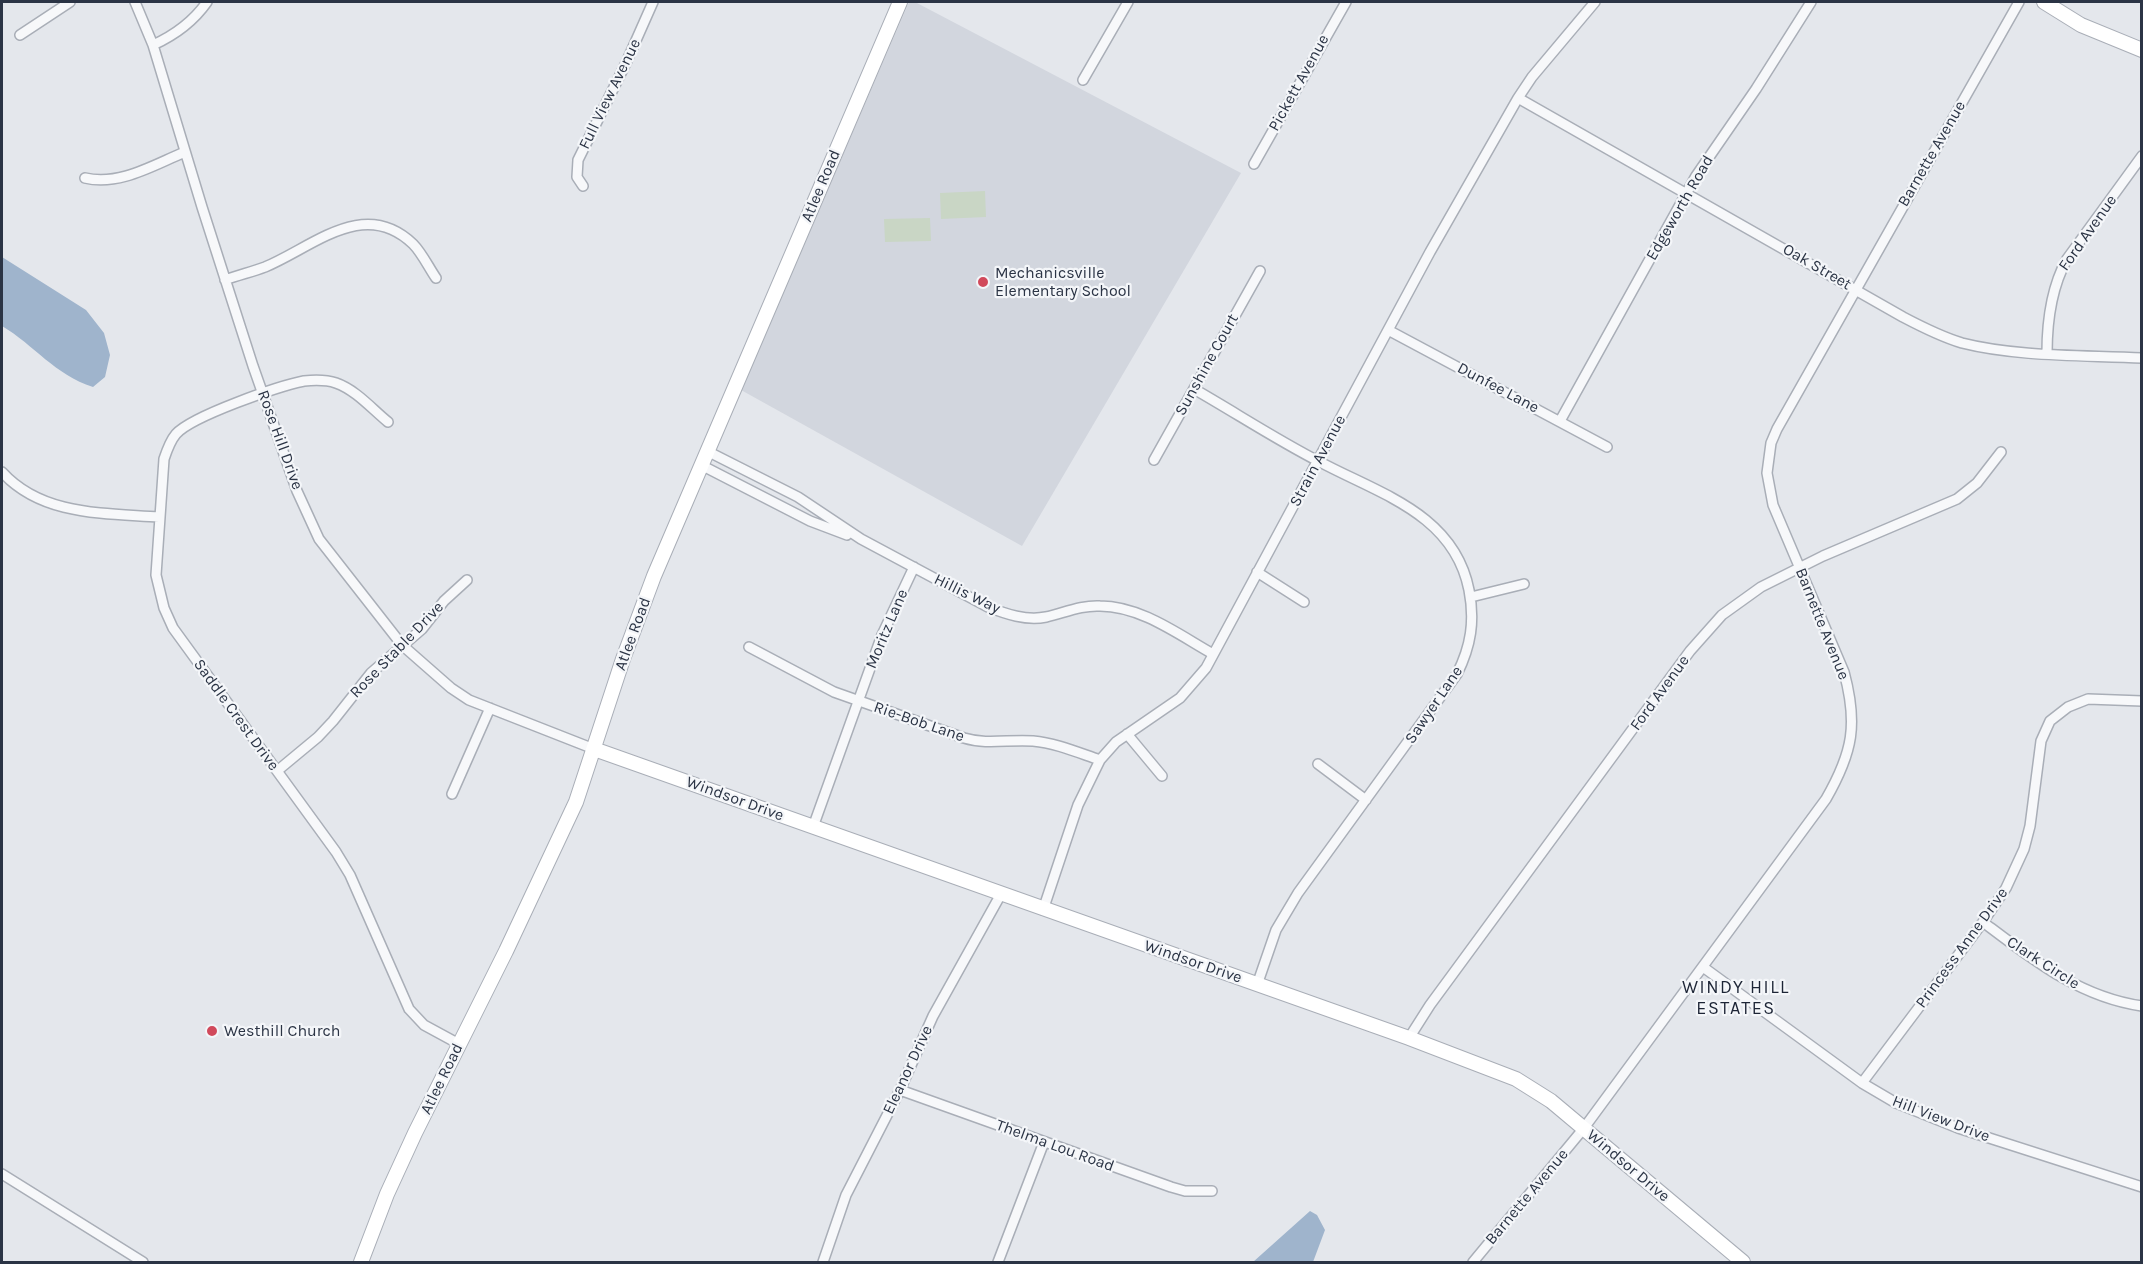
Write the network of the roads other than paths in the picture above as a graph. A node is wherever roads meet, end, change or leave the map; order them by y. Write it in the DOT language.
graph roads {
  1 [pos="70,2"];
  2 [pos="135,2"];
  3 [pos="207,2"];
  4 [pos="653,2"];
  5 [pos="900,2"];
  6 [pos="1128,2"];
  7 [pos="1346,2"];
  8 [pos="1595,2"];
  9 [pos="1811,2"];
  10 [pos="2019,2"];
  11 [pos="2044,2"];
  12 [pos="20,35"];
  13 [pos="153,45"];
  14 [pos="2142,50"];
  15 [pos="1083,80"];
  16 [pos="1518,98"];
  17 [pos="185,152"];
  18 [pos="2142,156"];
  19 [pos="1254,164"];
  20 [pos="85,178"];
  21 [pos="583,186"];
  22 [pos="1687,194"];
  23 [pos="1260,271"];
  24 [pos="436,279"];
  25 [pos="225,280"];
  26 [pos="1855,289"];
  27 [pos="1388,330"];
  28 [pos="2047,353"];
  29 [pos="2142,358"];
  30 [pos="1194,388"];
  31 [pos="263,394"];
  32 [pos="1560,421"];
  33 [pos="388,422"];
  34 [pos="1607,447"];
  35 [pos="707,451"];
  36 [pos="2001,452"];
  37 [pos="1154,460"];
  38 [pos="1318,461"];
  39 [pos="701,465"];
  40 [pos="2,472"];
  41 [pos="159,518"];
  42 [pos="861,539"];
  43 [pos="914,567"];
  44 [pos="1799,568"];
  45 [pos="1257,572"];
  46 [pos="467,580"];
  47 [pos="1524,584"];
  48 [pos="1471,597"];
  49 [pos="1304,602"];
  50 [pos="402,645"];
  51 [pos="749,647"];
  52 [pos="1214,654"];
  53 [pos="858,701"];
  54 [pos="2142,701"];
  55 [pos="490,708"];
  56 [pos="1127,734"];
  57 [pos="594,749"];
  58 [pos="1100,760"];
  59 [pos="1318,764"];
  60 [pos="277,771"];
  61 [pos="1162,776"];
  62 [pos="452,794"];
  63 [pos="1366,800"];
  64 [pos="813,827"];
  65 [pos="1001,894"];
  66 [pos="1043,910"];
  67 [pos="1983,922"];
  68 [pos="1703,967"];
  69 [pos="1257,985"];
  70 [pos="2142,1006"];
  71 [pos="1409,1038"];
  72 [pos="459,1044"];
  73 [pos="1862,1083"];
  74 [pos="900,1090"];
  75 [pos="1584,1128"];
  76 [pos="1044,1142"];
  77 [pos="2,1174"];
  78 [pos="2142,1187"];
  79 [pos="1212,1191"];
  80 [pos="1474,1262"];
  81 [pos="143,1263"];
  82 [pos="361,1263"];
  83 [pos="822,1263"];
  84 [pos="998,1263"];
  85 [pos="1743,1263"];
  1 -- 12 [label="street"];
  2 -- 13 [label="street, Rose Hill Drive"];
  3 -- 13 [label="street"];
  4 -- 21 [label="street, Full View Avenue"];
  5 -- 35 [label="street, Atlee Road"];
  6 -- 15 [label="street"];
  7 -- 19 [label="street, Pickett Avenue"];
  8 -- 16 [label="street, Strain Avenue"];
  9 -- 22 [label="street, Edgeworth Road"];
  10 -- 26 [label="street, Barnette Avenue"];
  11 -- 14 [label="street"];
  13 -- 17 [label="street, Rose Hill Drive"];
  16 -- 22 [label="street, Oak Street"];
  16 -- 27 [label="street, Strain Avenue"];
  17 -- 20 [label="street"];
  17 -- 25 [label="street, Rose Hill Drive"];
  18 -- 28 [label="street, Ford Avenue"];
  22 -- 26 [label="street, Oak Street"];
  22 -- 32 [label="street, Edgeworth Road"];
  23 -- 30 [label="street, Sunshine Court"];
  24 -- 25 [label="street"];
  25 -- 31 [label="street, Rose Hill Drive"];
  26 -- 28 [label="street, Oak Street"];
  26 -- 44 [label="street, Barnette Avenue"];
  27 -- 32 [label="street, Dunfee Lane"];
  27 -- 38 [label="street, Strain Avenue"];
  28 -- 29 [label="street, Oak Street"];
  30 -- 37 [label="street, Sunshine Court"];
  30 -- 38 [label="street, Sawyer Lane"];
  31 -- 33 [label="street, Saddle Crest Drive"];
  31 -- 41 [label="street, Saddle Crest Drive"];
  31 -- 50 [label="street, Rose Hill Drive"];
  32 -- 34 [label="street, Dunfee Lane"];
  35 -- 39 [label="street, Atlee Road"];
  35 -- 42 [label="street, Hillis Way"];
  36 -- 44 [label="street, Ford Avenue"];
  38 -- 45 [label="street, Strain Avenue"];
  38 -- 48 [label="street, Sawyer Lane"];
  39 -- 42 [label="street, Hillis Way"];
  39 -- 57 [label="street, Atlee Road"];
  40 -- 41 [label="street"];
  41 -- 60 [label="street, Saddle Crest Drive"];
  42 -- 43 [label="street, Hillis Way"];
  43 -- 52 [label="street, Hillis Way"];
  43 -- 53 [label="street, Moritz Lane"];
  44 -- 68 [label="street, Barnette Avenue"];
  44 -- 71 [label="street, Ford Avenue"];
  45 -- 49 [label="street"];
  45 -- 52 [label="street, Strain Avenue"];
  46 -- 50 [label="street, Rose Stable Drive"];
  47 -- 48 [label="street"];
  48 -- 63 [label="street, Sawyer Lane"];
  50 -- 55 [label="street, Rose Hill Drive"];
  50 -- 60 [label="street, Rose Stable Drive"];
  51 -- 53 [label="street, Rie-Bob Lane"];
  52 -- 56 [label="street, Strain Avenue"];
  53 -- 58 [label="street, Rie-Bob Lane"];
  53 -- 64 [label="street, Moritz Lane"];
  54 -- 67 [label="street, Princess Anne Drive"];
  55 -- 57 [label="street, Rose Hill Drive"];
  55 -- 62 [label="street"];
  56 -- 58 [label="street, Strain Avenue"];
  56 -- 61 [label="street"];
  57 -- 64 [label="street, Windsor Drive"];
  57 -- 72 [label="street, Atlee Road"];
  58 -- 66 [label="street, Strain Avenue"];
  59 -- 63 [label="street"];
  60 -- 72 [label="street, Saddle Crest Drive"];
  63 -- 69 [label="street, Sawyer Lane"];
  64 -- 65 [label="street, Windsor Drive"];
  65 -- 66 [label="street, Windsor Drive"];
  65 -- 74 [label="street, Eleanor Drive"];
  66 -- 69 [label="street, Windsor Drive"];
  67 -- 70 [label="street, Clark Circle"];
  67 -- 73 [label="street, Princess Anne Drive"];
  68 -- 73 [label="street, Hill View Drive"];
  68 -- 75 [label="street, Barnette Avenue"];
  69 -- 71 [label="street, Windsor Drive"];
  71 -- 75 [label="street, Windsor Drive"];
  72 -- 82 [label="street, Atlee Road"];
  73 -- 78 [label="street, Hill View Drive"];
  74 -- 76 [label="street, Thelma Lou Road"];
  74 -- 83 [label="street, Eleanor Drive"];
  75 -- 80 [label="street, Barnette Avenue"];
  75 -- 85 [label="street, Windsor Drive"];
  76 -- 79 [label="street, Thelma Lou Road"];
  76 -- 84 [label="street"];
  77 -- 81 [label="street"];
}
